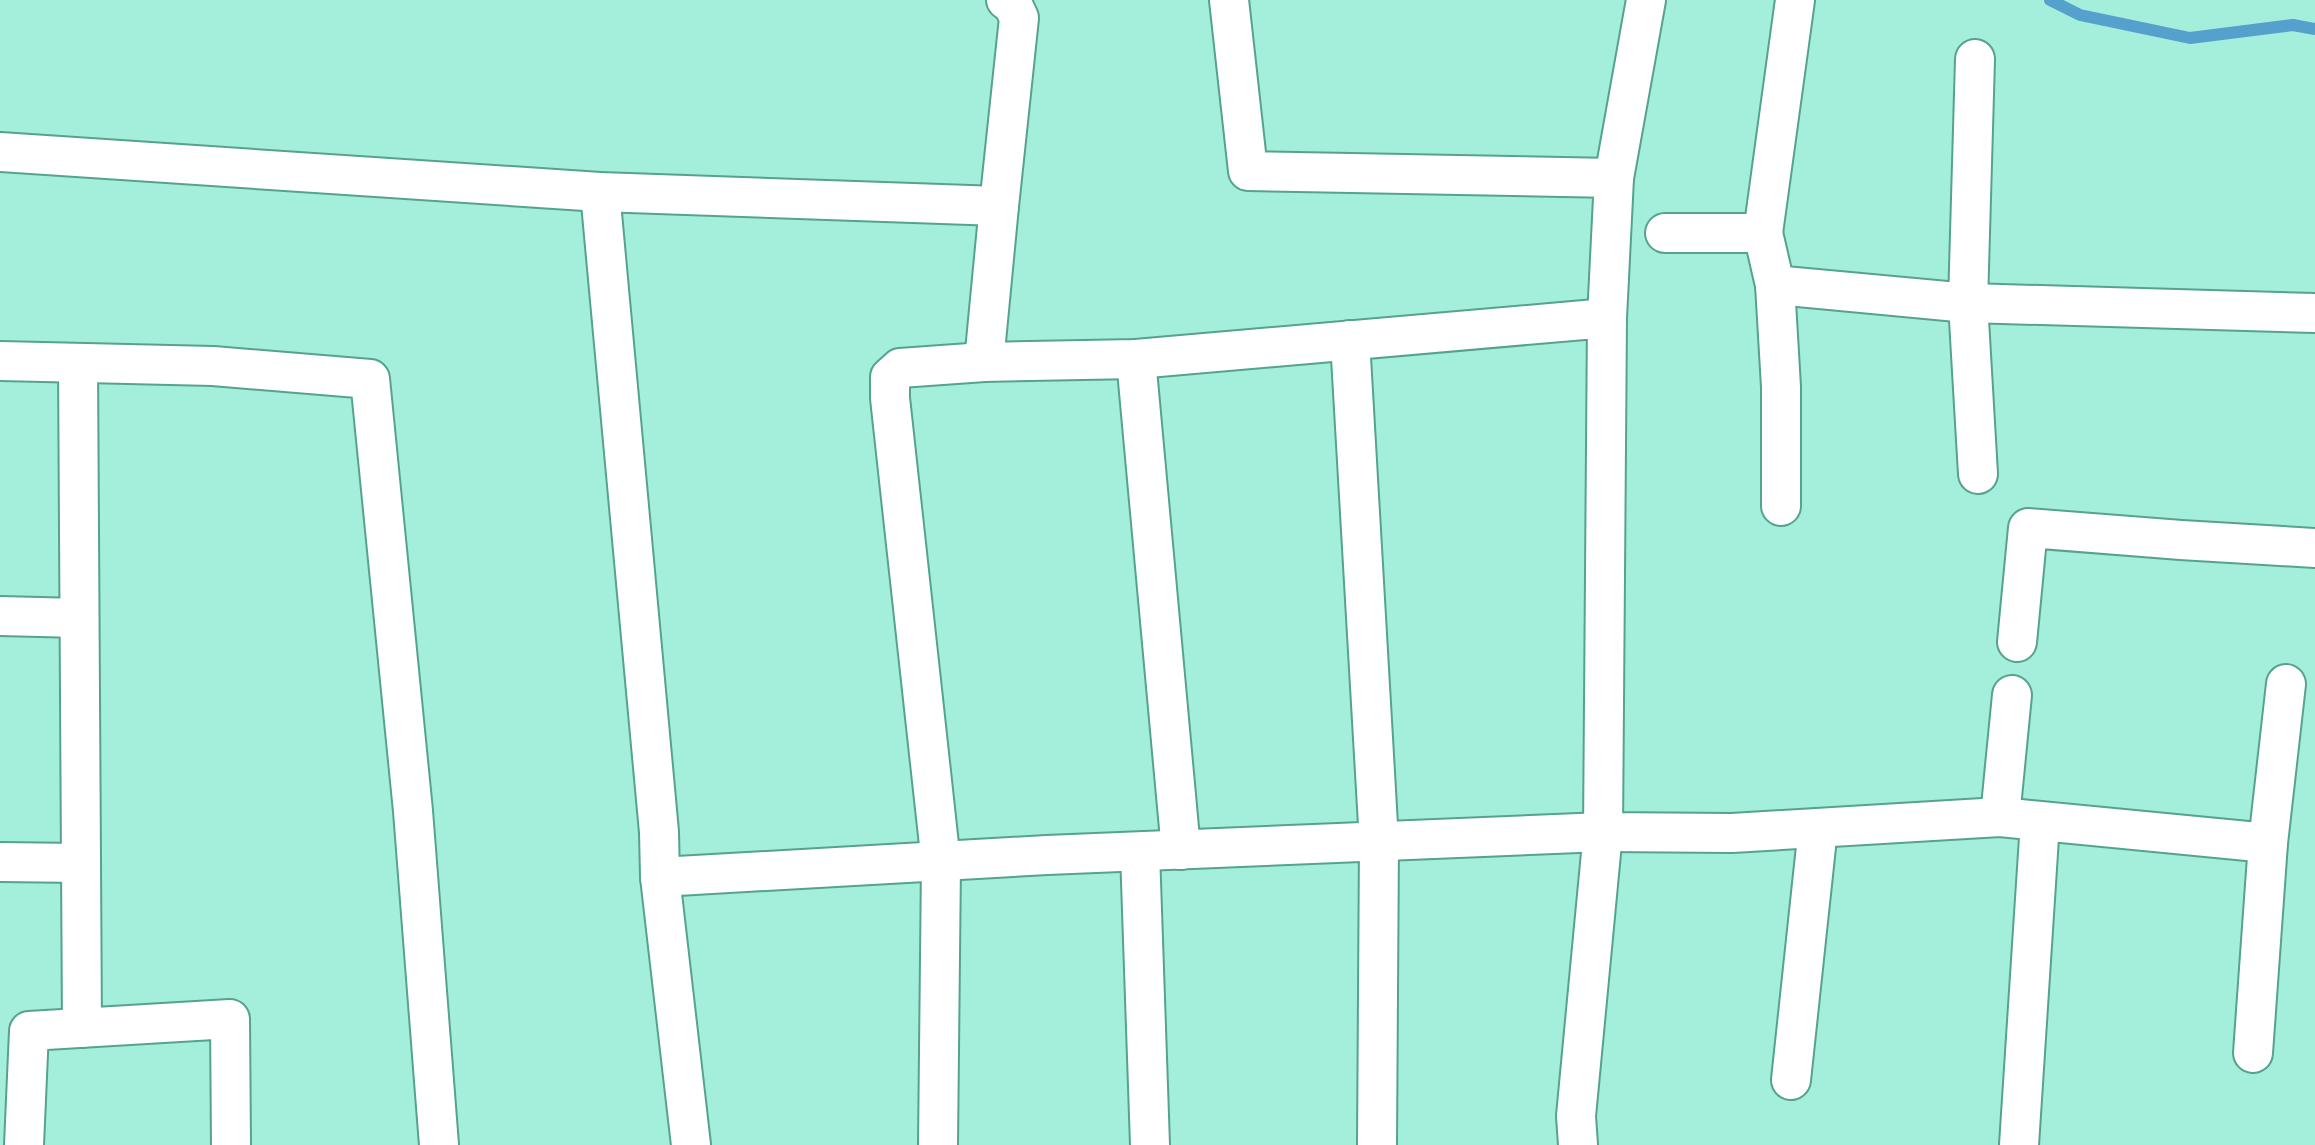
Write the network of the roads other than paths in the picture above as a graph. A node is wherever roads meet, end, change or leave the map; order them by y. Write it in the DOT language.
graph roads {
  1 [pos="1006,0"];
  2 [pos="1229,0"];
  3 [pos="1646,0"];
  4 [pos="1795,0"];
  5 [pos="1975,59"];
  6 [pos="0,152"];
  7 [pos="1614,178"];
  8 [pos="600,192"];
  9 [pos="999,206"];
  10 [pos="1665,233"];
  11 [pos="1763,233"];
  12 [pos="1775,285"];
  13 [pos="1968,303"];
  14 [pos="2315,313"];
  15 [pos="1607,318"];
  16 [pos="1349,340"];
  17 [pos="1136,359"];
  18 [pos="0,361"];
  19 [pos="984,362"];
  20 [pos="78,363"];
  21 [pos="1978,474"];
  22 [pos="1781,506"];
  23 [pos="2315,548"];
  24 [pos="0,616"];
  25 [pos="79,618"];
  26 [pos="2017,642"];
  27 [pos="2286,684"];
  28 [pos="2012,695"];
  29 [pos="2000,817"];
  30 [pos="2040,822"];
  31 [pos="1818,828"];
  32 [pos="1603,832"];
  33 [pos="1379,842"];
  34 [pos="2267,843"];
  35 [pos="1181,850"];
  36 [pos="1140,852"];
  37 [pos="0,862"];
  38 [pos="81,863"];
  39 [pos="941,863"];
  40 [pos="660,877"];
  41 [pos="82,1028"];
  42 [pos="15,1031"];
  43 [pos="2253,1053"];
  44 [pos="1791,1080"];
  45 [pos="24,1145"];
  46 [pos="231,1145"];
  47 [pos="439,1145"];
  48 [pos="691,1145"];
  49 [pos="938,1145"];
  50 [pos="1150,1145"];
  51 [pos="1377,1145"];
  52 [pos="1577,1145"];
  53 [pos="2019,1145"];
  1 -- 9 [label="street"];
  2 -- 7 [label="street"];
  3 -- 7 [label="street"];
  4 -- 11 [label="street"];
  5 -- 13 [label="street"];
  6 -- 8 [label="street"];
  7 -- 15 [label="street"];
  8 -- 9 [label="street"];
  8 -- 40 [label="street"];
  9 -- 19 [label="street"];
  10 -- 11 [label="street"];
  11 -- 12 [label="street"];
  12 -- 13 [label="street"];
  12 -- 22 [label="street"];
  13 -- 14 [label="street"];
  13 -- 21 [label="street"];
  15 -- 16 [label="street"];
  15 -- 32 [label="street"];
  16 -- 17 [label="street"];
  16 -- 33 [label="street"];
  17 -- 19 [label="street"];
  17 -- 35 [label="street"];
  18 -- 20 [label="street"];
  19 -- 39 [label="street"];
  20 -- 25 [label="street"];
  20 -- 47 [label="street"];
  23 -- 26 [label="street"];
  24 -- 25 [label="street"];
  25 -- 38 [label="street"];
  27 -- 34 [label="street"];
  28 -- 29 [label="street"];
  29 -- 30 [label="street"];
  29 -- 31 [label="street"];
  30 -- 34 [label="street"];
  30 -- 53 [label="street"];
  31 -- 32 [label="street"];
  31 -- 44 [label="street"];
  32 -- 33 [label="street"];
  32 -- 52 [label="street"];
  33 -- 35 [label="street"];
  33 -- 51 [label="street"];
  34 -- 43 [label="street"];
  35 -- 36 [label="street"];
  36 -- 39 [label="street"];
  36 -- 50 [label="street"];
  37 -- 38 [label="street"];
  38 -- 41 [label="street"];
  39 -- 40 [label="street"];
  39 -- 49 [label="street"];
  40 -- 48 [label="street"];
  41 -- 42 [label="street"];
  41 -- 46 [label="street"];
  42 -- 45 [label="street"];
}
